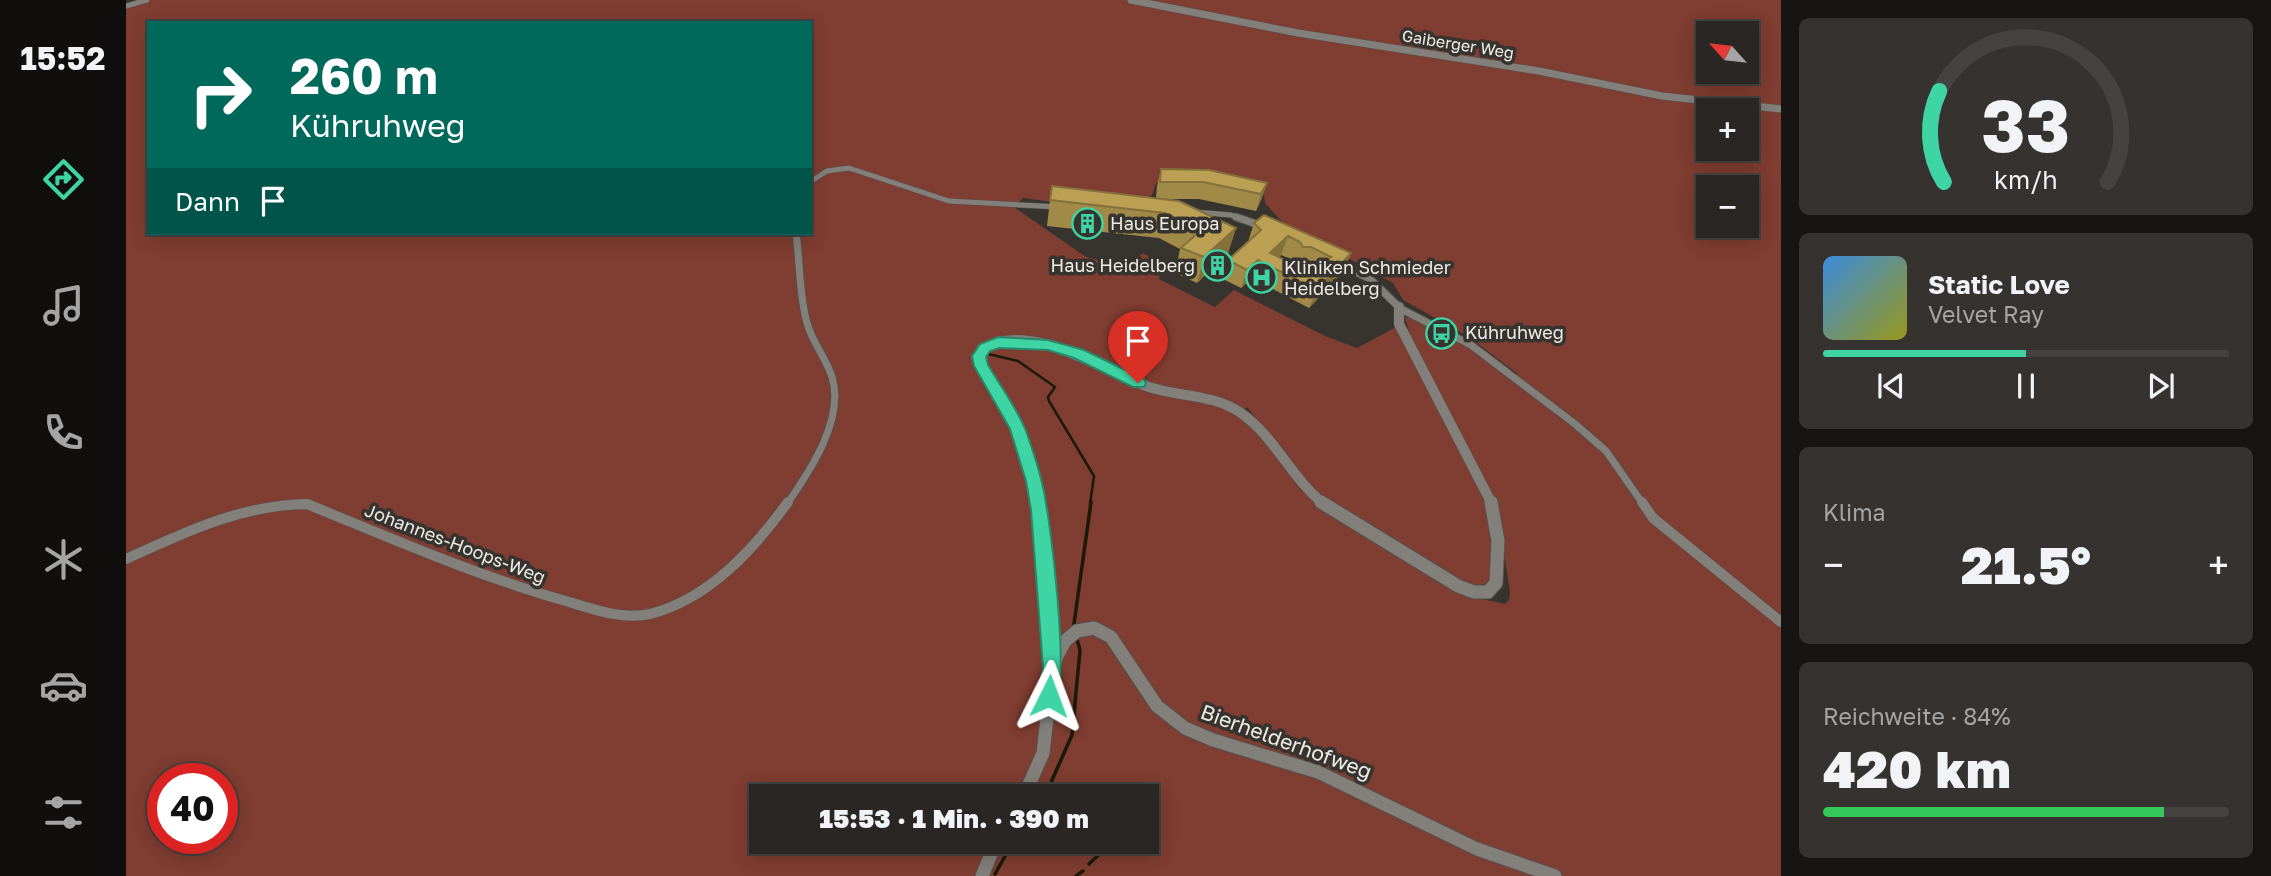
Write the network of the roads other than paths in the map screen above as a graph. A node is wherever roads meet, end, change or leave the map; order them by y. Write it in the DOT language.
graph roads {
  1 [pos="147,0"];
  2 [pos="1131,0"];
  3 [pos="126,6"];
  4 [pos="1781,109"];
  5 [pos="812,181"];
  6 [pos="1066,208"];
  7 [pos="1179,213"];
  8 [pos="1274,231"];
  9 [pos="796,235"];
  10 [pos="1325,256"];
  11 [pos="1399,307"];
  12 [pos="126,559"];
  13 [pos="1781,622"];
  14 [pos="1052,667"];
  15 [pos="1030,784"];
  16 [pos="991,854"];
  17 [pos="982,876"];
  18 [pos="1555,876"];
  1 -- 3 [label="street"];
  2 -- 4 [label="street, Gaiberger Weg"];
  5 -- 6 [label="street"];
  7 -- 8 [label="street"];
  9 -- 12 [label="street, Johannes-Hoops-Weg"];
  10 -- 11 [label="street"];
  11 -- 13 [label="street"];
  11 -- 14 [label="street"];
  14 -- 15 [label="street"];
  14 -- 18 [label="street, Bierhelderhofweg"];
  16 -- 17 [label="street"];
}
